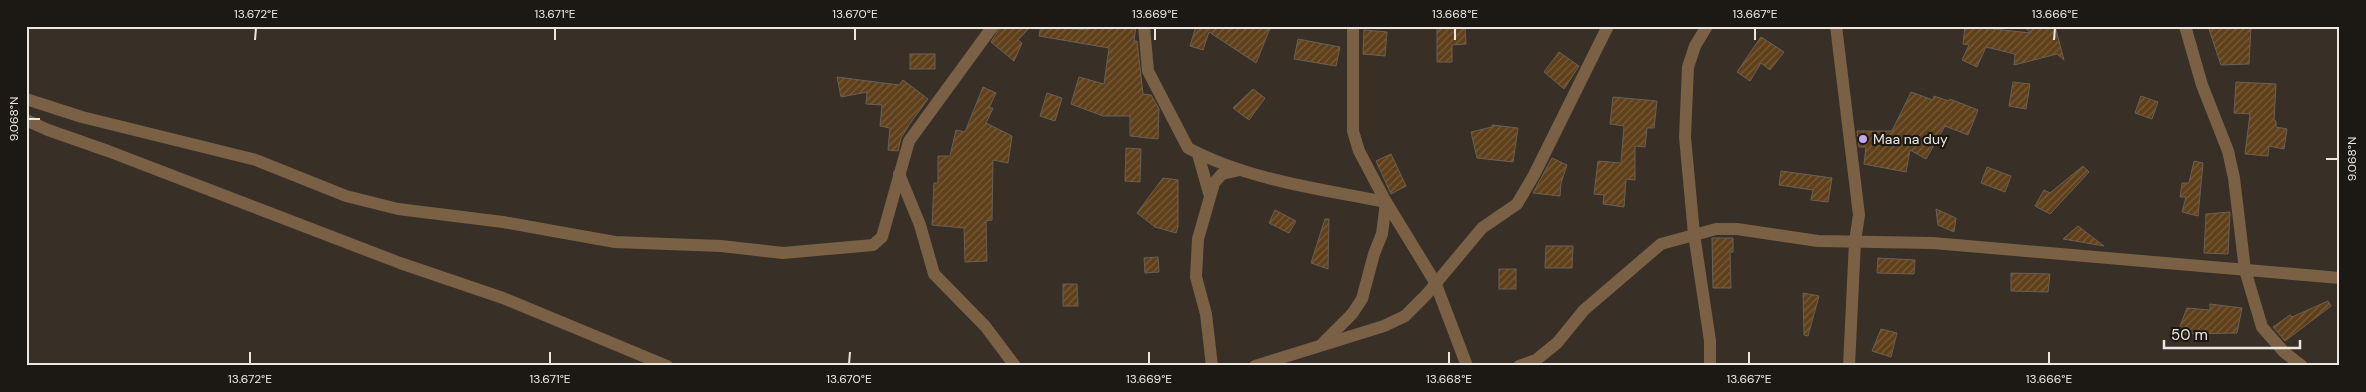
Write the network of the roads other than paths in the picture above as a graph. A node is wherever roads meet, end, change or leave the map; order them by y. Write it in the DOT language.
graph roads {
  1 [pos="993,26"];
  2 [pos="1144,26"];
  3 [pos="1353,26"];
  4 [pos="1608,26"];
  5 [pos="1707,26"];
  6 [pos="1836,26"];
  7 [pos="2185,26"];
  8 [pos="26,99"];
  9 [pos="26,120"];
  10 [pos="1198,154"];
  11 [pos="1242,170"];
  12 [pos="899,174"];
  13 [pos="1210,193"];
  14 [pos="1386,202"];
  15 [pos="1694,234"];
  16 [pos="1855,242"];
  17 [pos="2246,270"];
  18 [pos="2340,278"];
  19 [pos="1435,282"];
  20 [pos="1322,344"];
  21 [pos="667,366"];
  22 [pos="1015,366"];
  23 [pos="1212,366"];
  24 [pos="1255,366"];
  25 [pos="1467,366"];
  26 [pos="1519,366"];
  27 [pos="1710,366"];
  28 [pos="1849,366"];
  29 [pos="2302,366"];
  1 -- 12 [label="street"];
  2 -- 10 [label="street"];
  3 -- 14 [label="street"];
  4 -- 19 [label="street"];
  5 -- 15 [label="street"];
  6 -- 16 [label="street"];
  7 -- 17 [label="street"];
  8 -- 12 [label="street"];
  9 -- 21 [label="street"];
  10 -- 11 [label="street"];
  10 -- 13 [label="street"];
  11 -- 13 [label="street"];
  11 -- 14 [label="street"];
  12 -- 22 [label="street"];
  13 -- 23 [label="street"];
  14 -- 19 [label="street"];
  14 -- 20 [label="street"];
  15 -- 16 [label="street"];
  15 -- 26 [label="street"];
  15 -- 27 [label="street"];
  16 -- 17 [label="street"];
  16 -- 28 [label="street"];
  17 -- 18 [label="street"];
  17 -- 29 [label="street"];
  19 -- 20 [label="street"];
  19 -- 25 [label="street"];
  20 -- 24 [label="street"];
}
